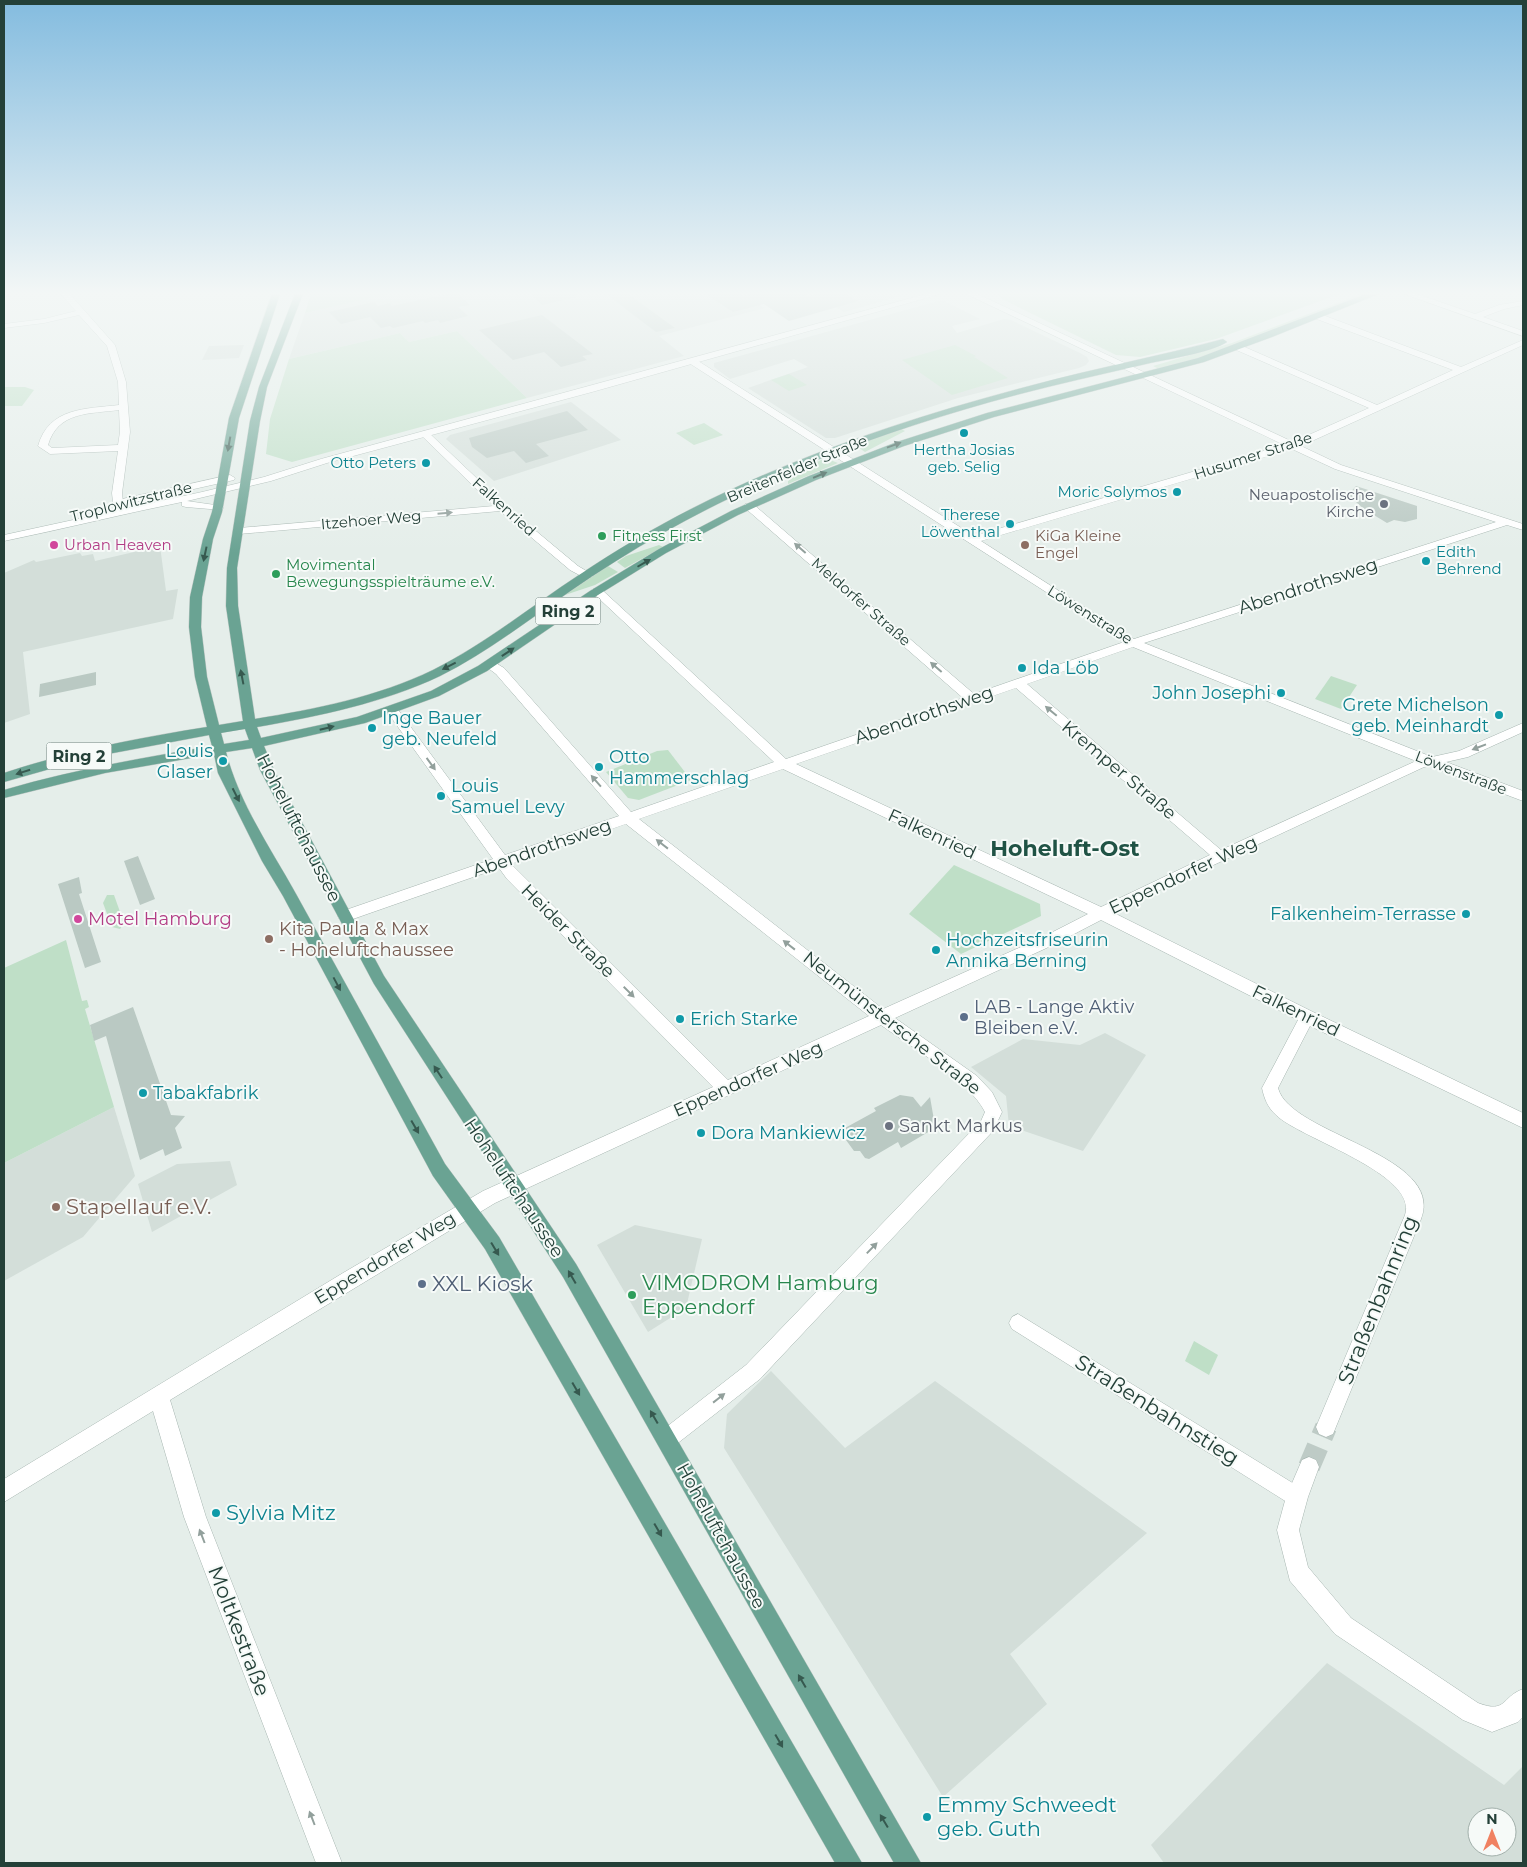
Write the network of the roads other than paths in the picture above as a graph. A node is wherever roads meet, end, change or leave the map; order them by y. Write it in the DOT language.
graph roads {
  1 [pos="121,378"];
  2 [pos="248,378"];
  3 [pos="266,378"];
  4 [pos="632,378"];
  5 [pos="717,378"];
  6 [pos="1078,378"];
  7 [pos="1131,378"];
  8 [pos="1151,378"];
  9 [pos="1313,378"];
  10 [pos="1443,378"];
  11 [pos="124,407"];
  12 [pos="1377,408"];
  13 [pos="425,434"];
  14 [pos="1293,446"];
  15 [pos="123,448"];
  16 [pos="831,451"];
  17 [pos="849,463"];
  18 [pos="241,481"];
  19 [pos="222,485"];
  20 [pos="152,506"];
  21 [pos="749,506"];
  22 [pos="119,507"];
  23 [pos="218,508"];
  24 [pos="502,508"];
  25 [pos="1507,522"];
  26 [pos="1523,527"];
  27 [pos="239,531"];
  28 [pos="4,538"];
  29 [pos="973,540"];
  30 [pos="587,575"];
  31 [pos="597,591"];
  32 [pos="1133,643"];
  33 [pos="490,665"];
  34 [pos="1018,683"];
  35 [pos="972,699"];
  36 [pos="392,710"];
  37 [pos="250,725"];
  38 [pos="1523,727"];
  39 [pos="214,730"];
  40 [pos="257,743"];
  41 [pos="219,750"];
  42 [pos="1432,761"];
  43 [pos="784,764"];
  44 [pos="4,778"];
  45 [pos="4,794"];
  46 [pos="1523,796"];
  47 [pos="628,818"];
  48 [pos="1221,857"];
  49 [pos="502,862"];
  50 [pos="1100,914"];
  51 [pos="344,916"];
  52 [pos="1307,1017"];
  53 [pos="883,1018"];
  54 [pos="726,1089"];
  55 [pos="1523,1121"];
  56 [pos="514,1185"];
  57 [pos="467,1209"];
  58 [pos="1018,1322"];
  59 [pos="159,1396"];
  60 [pos="1326,1427"];
  61 [pos="667,1439"];
  62 [pos="1309,1467"];
  63 [pos="4,1491"];
  64 [pos="1297,1497"];
  65 [pos="1523,1701"];
  66 [pos="329,1863"];
  67 [pos="849,1863"];
  68 [pos="908,1863"];
  1 -- 11 [label="street"];
  2 -- 19 [label="main road, one-way"];
  3 -- 18 [label="main road, Hoheluftchaussee"];
  4 -- 13 [label="street"];
  5 -- 16 [label="street, Löwenstraße"];
  6 -- 16 [label="main road, Breitenfelder Straße"];
  17 -- 7 [label="main road, Breitenfelder Straße / Ring 2, one-way"];
  8 -- 14 [label="street"];
  9 -- 12 [label="street"];
  10 -- 12 [label="street, Husumer Straße"];
  11 -- 15 [label="street"];
  11 -- 15 [label="street"];
  12 -- 14 [label="street, Husumer Straße"];
  13 -- 18 [label="street"];
  13 -- 24 [label="street, Falkenried"];
  14 -- 25 [label="street"];
  14 -- 29 [label="street, Husumer Straße"];
  15 -- 22 [label="street"];
  16 -- 17 [label="street, Löwenstraße"];
  16 -- 30 [label="main road, Breitenfelder Straße / Ring 2"];
  21 -- 17 [label="main road, Breitenfelder Straße / Ring 2, one-way"];
  17 -- 29 [label="street, Löwenstraße"];
  18 -- 19 [label="street, Troplowitzstraße"];
  18 -- 19 [label="street"];
  18 -- 27 [label="main road, Hoheluftchaussee"];
  19 -- 20 [label="street, Troplowitzstraße"];
  19 -- 22 [label="street"];
  19 -- 23 [label="main road"];
  20 -- 22 [label="street, Troplowitzstraße"];
  20 -- 23 [label="street"];
  31 -- 21 [label="main road, Breitenfelder Straße / Ring 2, one-way"];
  35 -- 21 [label="street, Meldorfer Straße, one-way"];
  22 -- 28 [label="street, Troplowitzstraße"];
  23 -- 39 [label="main road, one-way"];
  27 -- 24 [label="street, Itzehoer Weg, one-way"];
  24 -- 30 [label="street, Falkenried"];
  25 -- 26 [label="street"];
  25 -- 32 [label="street, Abendrothsweg"];
  37 -- 27 [label="main road, Hoheluftchaussee, one-way"];
  29 -- 32 [label="street, Löwenstraße"];
  30 -- 37 [label="main road, Breitenfelder Straße / Ring 2, one-way"];
  33 -- 31 [label="main road, Breitenfelder Straße / Ring 2, one-way"];
  31 -- 43 [label="street, Falkenried"];
  32 -- 34 [label="street, Abendrothsweg"];
  32 -- 42 [label="street, Löwenstraße"];
  33 -- 36 [label="main road, Breitenfelder Straße / Ring 2"];
  47 -- 33 [label="street, Neumünstersche Straße, one-way"];
  34 -- 35 [label="street, Abendrothsweg"];
  48 -- 34 [label="street, Kremper Straße, one-way"];
  35 -- 43 [label="street, Abendrothsweg"];
  40 -- 36 [label="main road, Breitenfelder Straße / Ring 2, one-way"];
  36 -- 49 [label="street, Heider Straße, one-way"];
  37 -- 39 [label="main road, Ring 2"];
  37 -- 40 [label="main road, Hoheluftchaussee"];
  38 -- 42 [label="street, Eppendorfer Weg, one-way"];
  39 -- 41 [label="main road"];
  39 -- 44 [label="main road, Ring 2, one-way"];
  40 -- 41 [label="main road, Ring 2"];
  40 -- 51 [label="main road, Hoheluftchaussee"];
  41 -- 45 [label="main road, Ring 2"];
  41 -- 57 [label="main road, one-way"];
  42 -- 46 [label="street, Löwenstraße"];
  42 -- 48 [label="street, Eppendorfer Weg"];
  43 -- 47 [label="street, Abendrothsweg"];
  43 -- 50 [label="street, Falkenried"];
  47 -- 49 [label="street, Abendrothsweg"];
  53 -- 47 [label="street, Neumünstersche Straße, one-way"];
  48 -- 50 [label="street, Eppendorfer Weg"];
  49 -- 51 [label="street, Abendrothsweg"];
  49 -- 54 [label="street, Heider Straße, one-way"];
  50 -- 52 [label="street, Falkenried"];
  50 -- 53 [label="street, Eppendorfer Weg"];
  56 -- 51 [label="main road, Hoheluftchaussee, one-way"];
  52 -- 55 [label="street, Falkenried"];
  52 -- 60 [label="street, Straßenbahnring"];
  53 -- 54 [label="street, Eppendorfer Weg"];
  61 -- 53 [label="street, Neumünstersche Straße, one-way"];
  54 -- 56 [label="street, Eppendorfer Weg"];
  56 -- 57 [label="street, Eppendorfer Weg"];
  61 -- 56 [label="main road, Hoheluftchaussee, one-way"];
  57 -- 59 [label="street, Eppendorfer Weg"];
  57 -- 67 [label="main road, one-way"];
  58 -- 64 [label="street, Straßenbahnstieg"];
  59 -- 63 [label="street, Eppendorfer Weg"];
  66 -- 59 [label="street, Moltkestraße, one-way"];
  68 -- 61 [label="main road, Hoheluftchaussee, one-way"];
  62 -- 64 [label="street"];
  64 -- 65 [label="street"];
}
